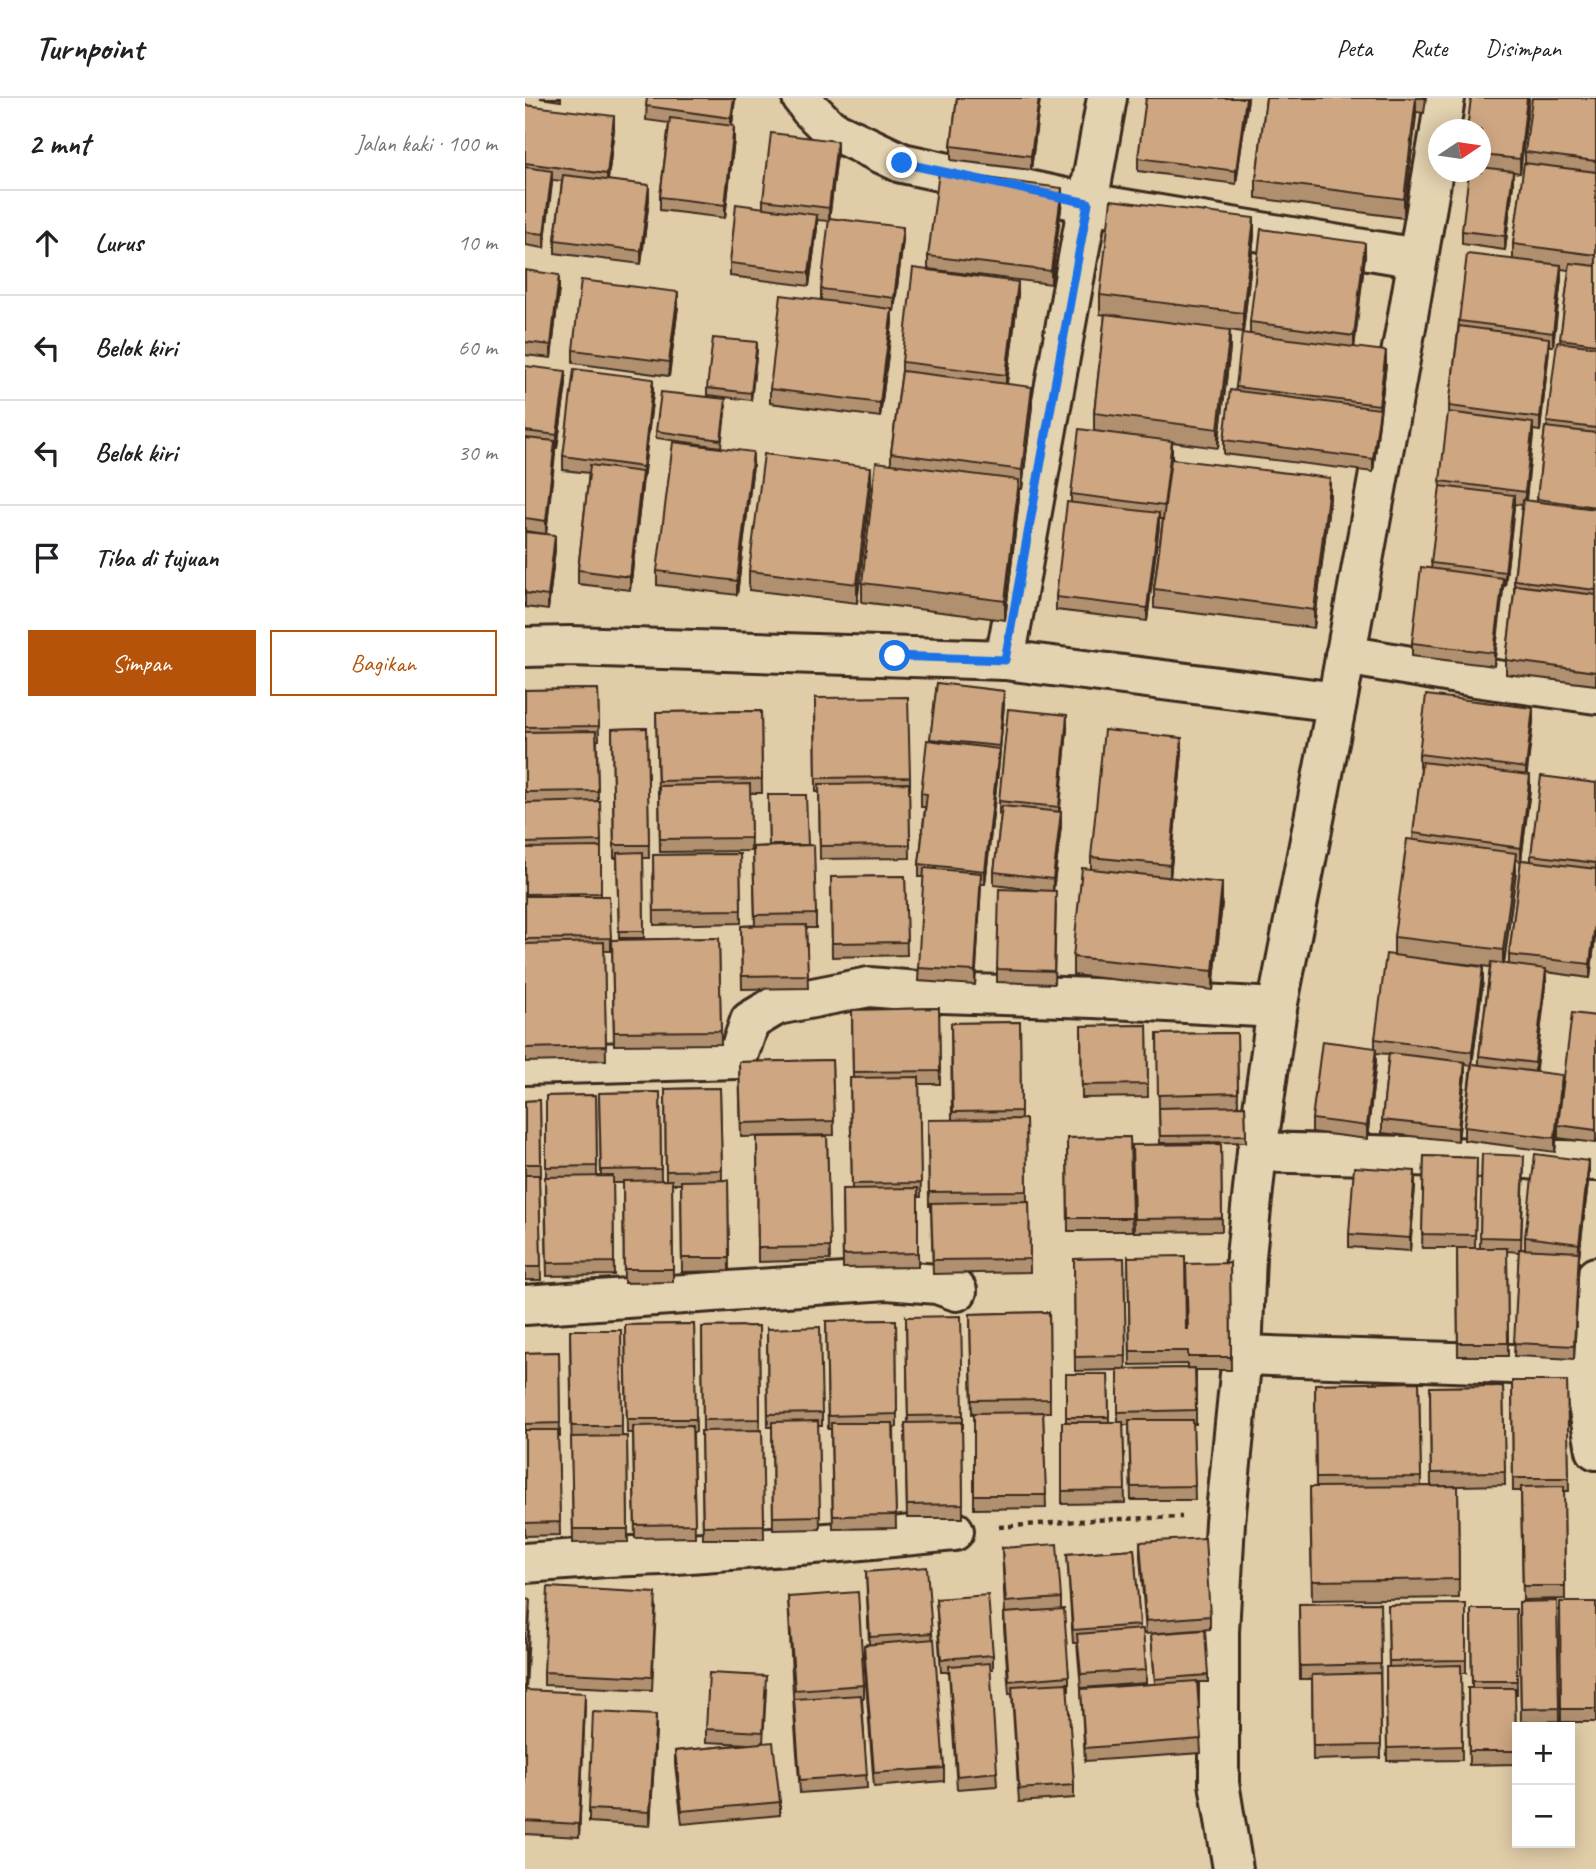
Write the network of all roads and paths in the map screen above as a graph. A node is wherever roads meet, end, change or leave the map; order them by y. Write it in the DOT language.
graph roads {
  1 [pos="802,98"];
  2 [pos="1107,98"];
  3 [pos="1445,98"];
  4 [pos="1442,119"];
  5 [pos="1431,182"];
  6 [pos="1088,203"];
  7 [pos="1417,258"];
  8 [pos="525,647"];
  9 [pos="1345,655"];
  10 [pos="1005,660"];
  11 [pos="1596,694"];
  12 [pos="1337,702"];
  13 [pos="1277,1008"];
  14 [pos="525,1065"];
  15 [pos="1257,1152"];
  16 [pos="1596,1161"];
  17 [pos="1596,1277"];
  18 [pos="957,1291"];
  19 [pos="525,1306"];
  20 [pos="1242,1355"];
  21 [pos="1582,1372"];
  22 [pos="1596,1450"];
  23 [pos="1225,1522"];
  24 [pos="954,1531"];
  25 [pos="525,1563"];
  26 [pos="1233,1869"];
  1 -- 6 [label="street"];
  2 -- 6 [label="street"];
  3 -- 4 [label="street"];
  5 -- 7 [label="street"];
  6 -- 7 [label="street"];
  6 -- 10 [label="street"];
  7 -- 9 [label="street"];
  8 -- 10 [label="street"];
  9 -- 11 [label="street"];
  9 -- 12 [label="street"];
  10 -- 12 [label="street"];
  12 -- 13 [label="street"];
  13 -- 14 [label="street"];
  13 -- 15 [label="street"];
  15 -- 16 [label="street"];
  15 -- 20 [label="street"];
  17 -- 21 [label="street"];
  18 -- 19 [label="street"];
  20 -- 21 [label="street"];
  20 -- 23 [label="street"];
  21 -- 22 [label="street"];
  23 -- 24 [label="path"];
  23 -- 26 [label="street"];
  24 -- 25 [label="street"];
}
